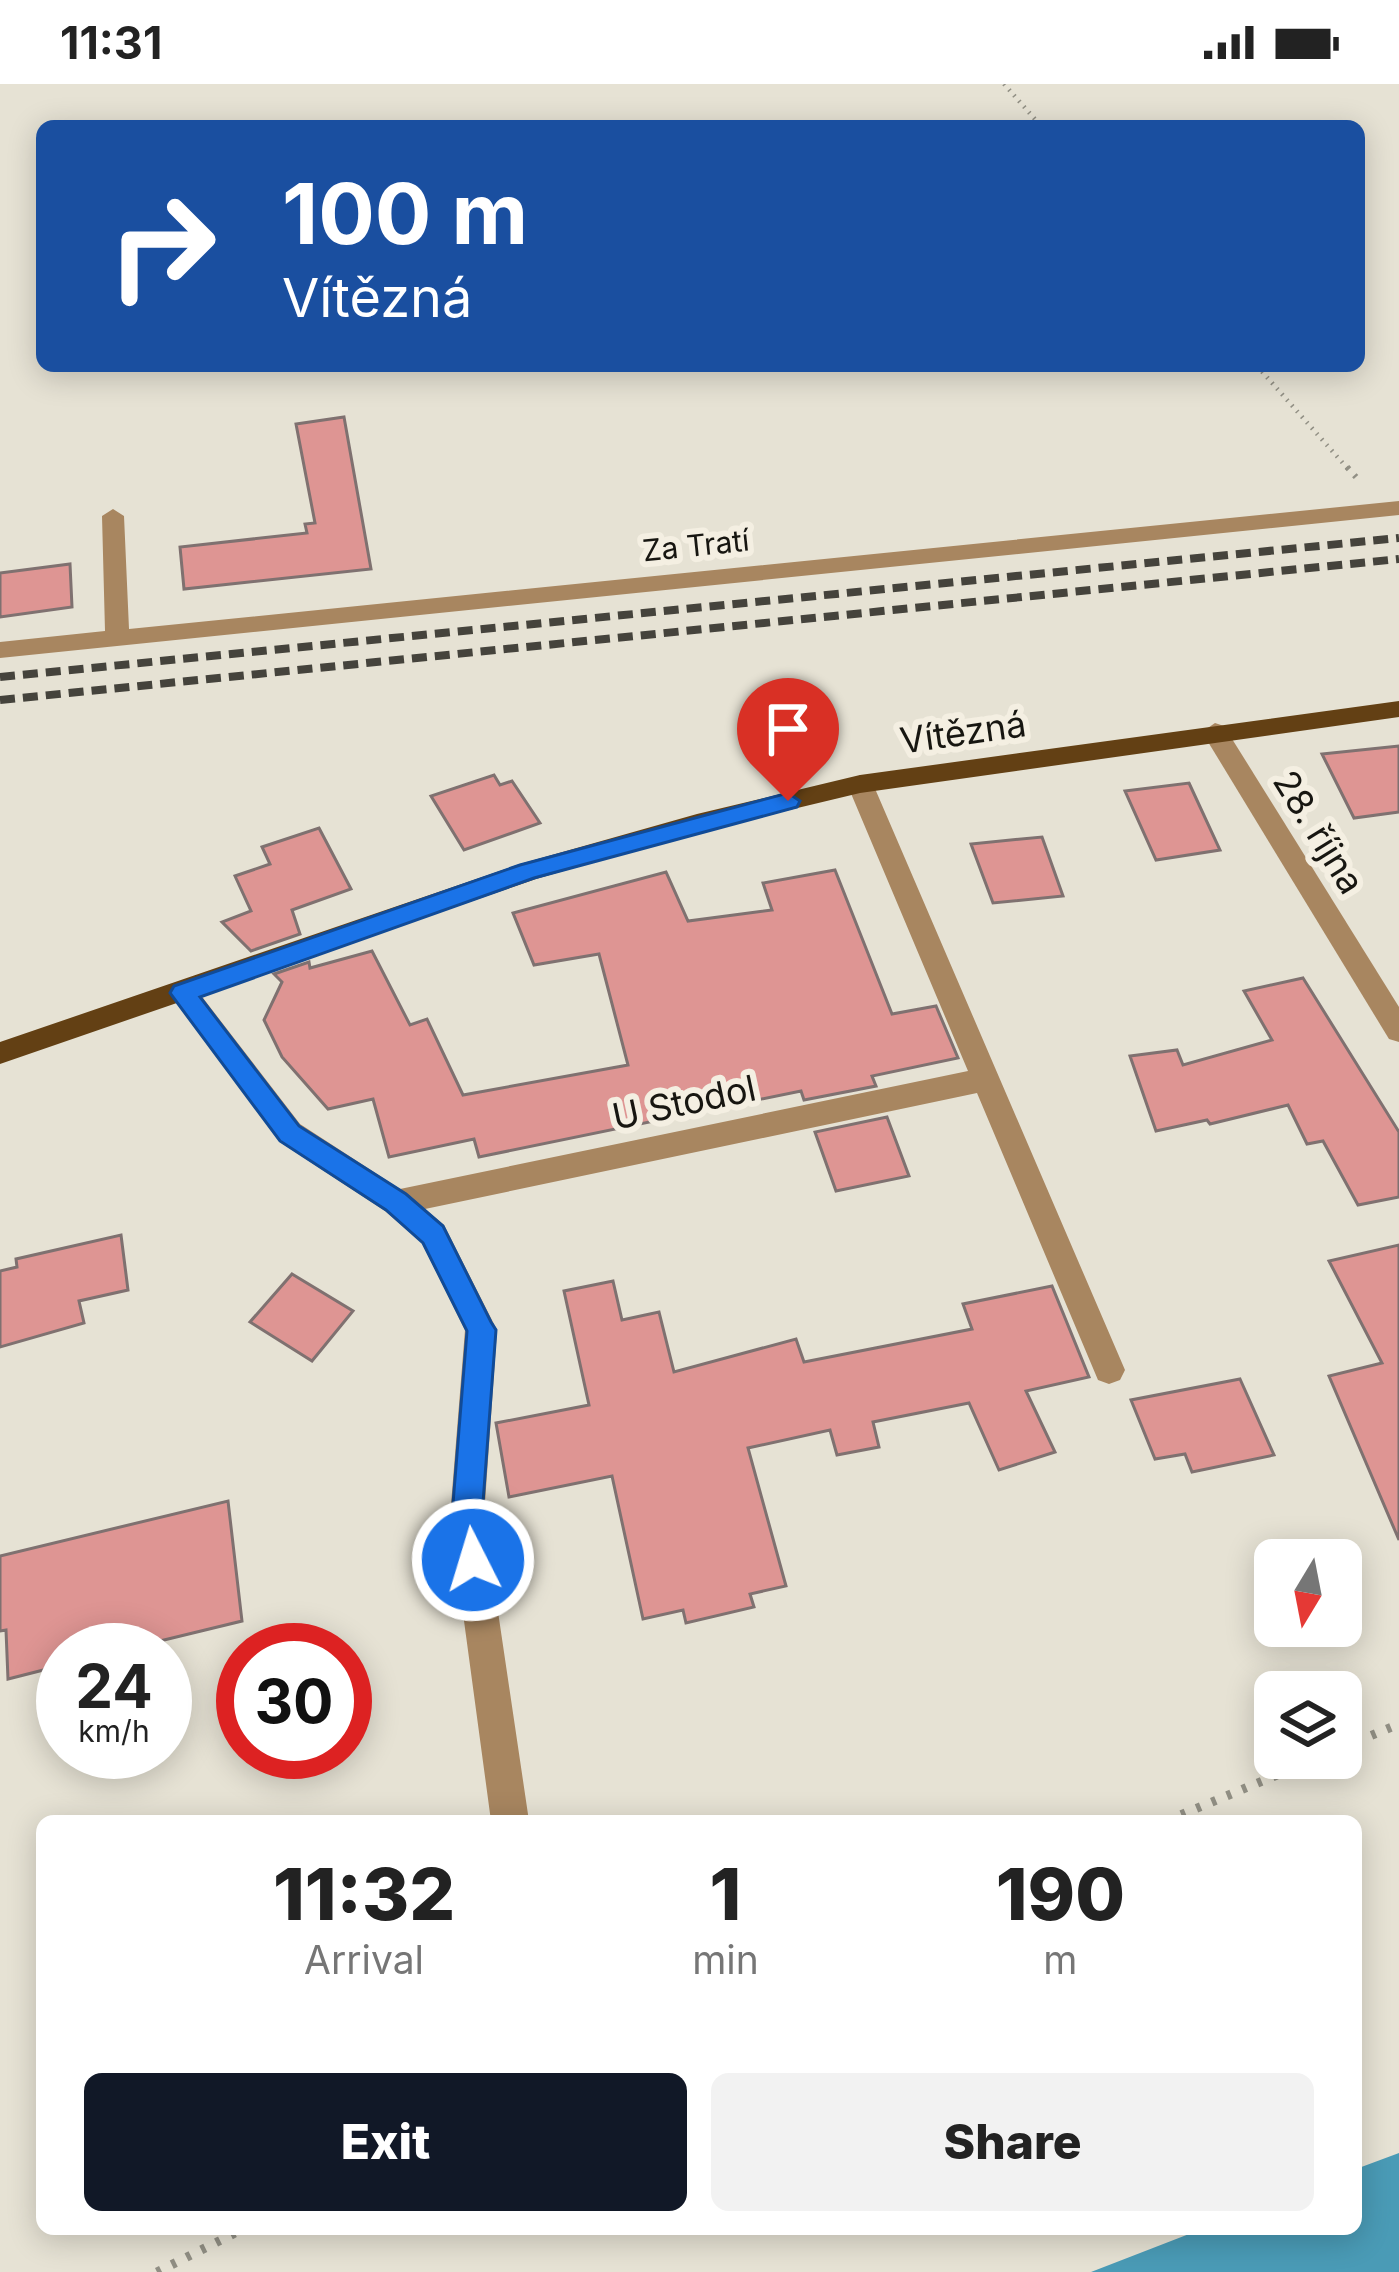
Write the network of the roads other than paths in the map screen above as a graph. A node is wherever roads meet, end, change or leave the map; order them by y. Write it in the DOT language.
graph roads {
  1 [pos="1392,508"];
  2 [pos="113,516"];
  3 [pos="117,637"];
  4 [pos="0,650"];
  5 [pos="1399,709"];
  6 [pos="1215,732"];
  7 [pos="860,784"];
  8 [pos="183,993"];
  9 [pos="1399,1031"];
  10 [pos="0,1053"];
  11 [pos="987,1078"];
  12 [pos="396,1202"];
  13 [pos="1109,1370"];
  14 [pos="509,1815"];
  1 -- 3 [label="street, Za Tratí"];
  2 -- 3 [label="street"];
  3 -- 4 [label="street, Za Tratí"];
  5 -- 6 [label="main road, Vítězná"];
  6 -- 7 [label="main road, Vítězná"];
  6 -- 9 [label="street, 28. října"];
  7 -- 8 [label="main road, Vítězná"];
  7 -- 11 [label="street"];
  8 -- 10 [label="main road, Vítězná"];
  8 -- 12 [label="street"];
  11 -- 12 [label="street, U Stodol"];
  11 -- 13 [label="street"];
  12 -- 14 [label="street"];
}
